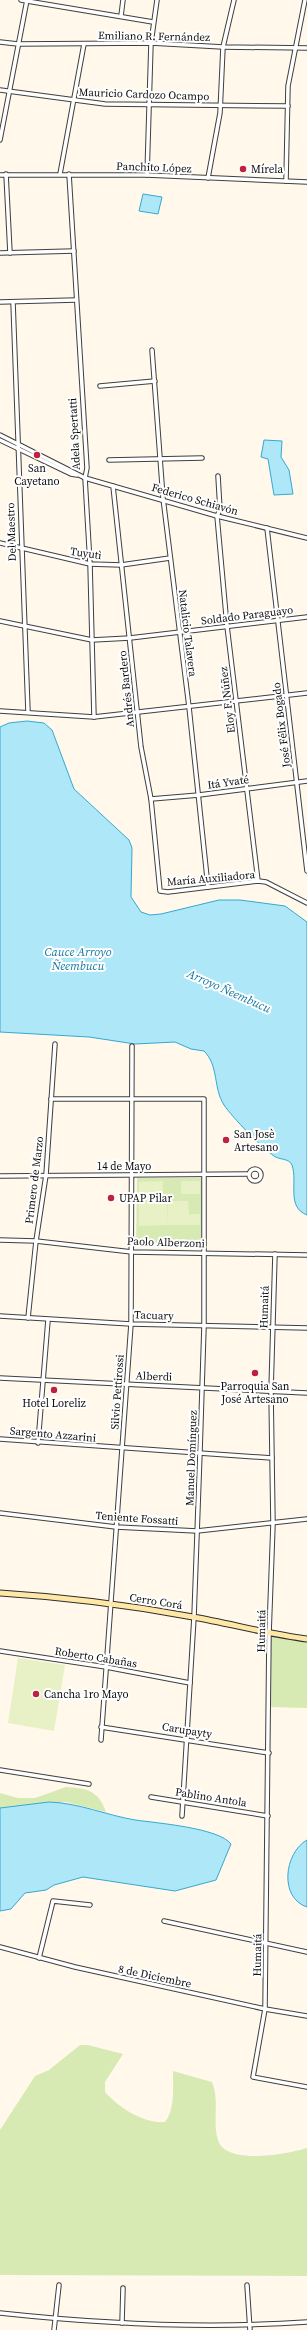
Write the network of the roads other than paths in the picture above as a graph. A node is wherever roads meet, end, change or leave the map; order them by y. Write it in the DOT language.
graph roads {
  1 [pos="21,0"];
  2 [pos="123,0"];
  3 [pos="157,0"];
  4 [pos="234,0"];
  5 [pos="305,0"];
  6 [pos="27,1"];
  7 [pos="121,16"];
  8 [pos="153,22"];
  9 [pos="0,42"];
  10 [pos="18,44"];
  11 [pos="84,44"];
  12 [pos="151,44"];
  13 [pos="223,47"];
  14 [pos="296,48"];
  15 [pos="307,48"];
  16 [pos="0,90"];
  17 [pos="10,92"];
  18 [pos="74,100"];
  19 [pos="148,104"];
  20 [pos="220,106"];
  21 [pos="288,106"];
  22 [pos="0,138"];
  23 [pos="6,174"];
  24 [pos="60,174"];
  25 [pos="68,174"];
  26 [pos="0,175"];
  27 [pos="146,175"];
  28 [pos="208,178"];
  29 [pos="286,181"];
  30 [pos="307,182"];
  31 [pos="74,252"];
  32 [pos="0,253"];
  33 [pos="10,253"];
  34 [pos="76,300"];
  35 [pos="0,302"];
  36 [pos="13,302"];
  37 [pos="152,350"];
  38 [pos="155,381"];
  39 [pos="100,386"];
  40 [pos="0,435"];
  41 [pos="0,440"];
  42 [pos="17,443"];
  43 [pos="17,448"];
  44 [pos="202,458"];
  45 [pos="160,459"];
  46 [pos="109,460"];
  47 [pos="78,475"];
  48 [pos="218,476"];
  49 [pos="85,478"];
  50 [pos="113,486"];
  51 [pos="163,498"];
  52 [pos="217,516"];
  53 [pos="267,528"];
  54 [pos="307,538"];
  55 [pos="0,544"];
  56 [pos="21,549"];
  57 [pos="170,558"];
  58 [pos="90,564"];
  59 [pos="121,565"];
  60 [pos="307,617"];
  61 [pos="277,620"];
  62 [pos="0,621"];
  63 [pos="24,626"];
  64 [pos="228,626"];
  65 [pos="179,631"];
  66 [pos="130,638"];
  67 [pos="92,640"];
  68 [pos="307,693"];
  69 [pos="286,695"];
  70 [pos="237,701"];
  71 [pos="189,707"];
  72 [pos="0,711"];
  73 [pos="28,712"];
  74 [pos="138,712"];
  75 [pos="94,717"];
  76 [pos="307,781"];
  77 [pos="297,782"];
  78 [pos="247,788"];
  79 [pos="199,795"];
  80 [pos="151,799"];
  81 [pos="307,871"];
  82 [pos="258,881"];
  83 [pos="208,887"];
  84 [pos="160,891"];
  85 [pos="307,903"];
  86 [pos="56,1044"];
  87 [pos="132,1046"];
  88 [pos="132,1098"];
  89 [pos="51,1099"];
  90 [pos="248,1174"];
  91 [pos="132,1175"];
  92 [pos="204,1175"];
  93 [pos="0,1176"];
  94 [pos="46,1176"];
  95 [pos="0,1240"];
  96 [pos="36,1241"];
  97 [pos="132,1252"];
  98 [pos="204,1252"];
  99 [pos="275,1254"];
  100 [pos="307,1255"];
  101 [pos="0,1316"];
  102 [pos="28,1318"];
  103 [pos="48,1320"];
  104 [pos="131,1324"];
  105 [pos="204,1326"];
  106 [pos="272,1327"];
  107 [pos="307,1328"];
  108 [pos="0,1378"];
  109 [pos="43,1380"];
  110 [pos="126,1384"];
  111 [pos="202,1387"];
  112 [pos="271,1391"];
  113 [pos="307,1393"];
  114 [pos="0,1439"];
  115 [pos="38,1443"];
  116 [pos="122,1449"];
  117 [pos="200,1452"];
  118 [pos="272,1458"];
  119 [pos="0,1513"];
  120 [pos="307,1519"];
  121 [pos="273,1524"];
  122 [pos="116,1527"];
  123 [pos="197,1530"];
  124 [pos="0,1593"];
  125 [pos="112,1604"];
  126 [pos="194,1617"];
  127 [pos="269,1634"];
  128 [pos="307,1639"];
  129 [pos="0,1651"];
  130 [pos="106,1667"];
  131 [pos="190,1683"];
  132 [pos="101,1727"];
  133 [pos="188,1738"];
  134 [pos="101,1740"];
  135 [pos="269,1753"];
  136 [pos="0,1770"];
  137 [pos="89,1784"];
  138 [pos="151,1797"];
  139 [pos="183,1802"];
  140 [pos="182,1816"];
  141 [pos="268,1816"];
  142 [pos="90,1905"];
  143 [pos="164,1921"];
  144 [pos="266,1944"];
  145 [pos="0,1947"];
  146 [pos="307,1952"];
  147 [pos="39,1958"];
  148 [pos="265,2009"];
  149 [pos="307,2016"];
  150 [pos="307,2088"];
  151 [pos="59,2285"];
  152 [pos="247,2285"];
  153 [pos="123,2288"];
  154 [pos="0,2313"];
  155 [pos="55,2319"];
  156 [pos="307,2322"];
  157 [pos="122,2323"];
  158 [pos="250,2328"];
  159 [pos="54,2330"];
  1 -- 6 [label="street"];
  2 -- 7 [label="street"];
  3 -- 8 [label="street"];
  4 -- 13 [label="street"];
  5 -- 14 [label="street"];
  6 -- 7 [label="street"];
  6 -- 10 [label="street"];
  7 -- 8 [label="street"];
  8 -- 12 [label="street"];
  9 -- 10 [label="street, Emiliano R. Fernández"];
  10 -- 11 [label="street, Emiliano R. Fernández"];
  10 -- 17 [label="street"];
  11 -- 12 [label="street, Emiliano R. Fernández"];
  11 -- 18 [label="street"];
  12 -- 13 [label="street, Emiliano R. Fernández"];
  12 -- 19 [label="street"];
  13 -- 14 [label="street, Emiliano R. Fernández"];
  13 -- 20 [label="street"];
  14 -- 15 [label="street, Emiliano R. Fernández"];
  14 -- 21 [label="street"];
  16 -- 17 [label="street, Mauricio Cardozo Ocampo"];
  17 -- 18 [label="street, Mauricio Cardozo Ocampo"];
  17 -- 22 [label="street"];
  18 -- 19 [label="street, Mauricio Cardozo Ocampo"];
  18 -- 24 [label="street"];
  19 -- 20 [label="street, Mauricio Cardozo Ocampo"];
  19 -- 27 [label="street"];
  20 -- 21 [label="street, Mauricio Cardozo Ocampo"];
  20 -- 28 [label="street"];
  21 -- 29 [label="street"];
  23 -- 24 [label="street, Panchito López"];
  23 -- 26 [label="street, Panchito López"];
  23 -- 33 [label="street"];
  24 -- 25 [label="street, Panchito López"];
  25 -- 27 [label="street, Panchito López"];
  25 -- 31 [label="street, Adela Spertatti"];
  27 -- 28 [label="street, Panchito López"];
  28 -- 29 [label="street, Panchito López"];
  29 -- 30 [label="street, Panchito López"];
  31 -- 33 [label="street"];
  31 -- 34 [label="street, Adela Spertatti"];
  32 -- 33 [label="street"];
  34 -- 36 [label="street"];
  34 -- 49 [label="street, Adela Spertatti"];
  35 -- 36 [label="street"];
  36 -- 42 [label="street, Del Maestro"];
  37 -- 38 [label="street, Natalicio Talavera"];
  38 -- 39 [label="street"];
  38 -- 45 [label="street, Natalicio Talavera"];
  40 -- 42 [label="street, Federico Schiavón"];
  41 -- 43 [label="street, Federico Schiavón"];
  42 -- 43 [label="street, Del Maestro"];
  42 -- 47 [label="street, Federico Schiavón"];
  43 -- 47 [label="street, Federico Schiavón"];
  43 -- 56 [label="street, Del Maestro"];
  44 -- 45 [label="street"];
  45 -- 46 [label="street"];
  45 -- 51 [label="street, Natalicio Talavera"];
  47 -- 49 [label="street, Federico Schiavón"];
  48 -- 52 [label="street, Eloy F. Núñez"];
  49 -- 50 [label="street, Federico Schiavón"];
  49 -- 58 [label="street, Adela Spertatti"];
  50 -- 51 [label="street, Federico Schiavón"];
  50 -- 59 [label="street, Andrés Bardero"];
  51 -- 52 [label="street, Federico Schiavón"];
  51 -- 57 [label="street, Natalicio Talavera"];
  52 -- 53 [label="street, Federico Schiavón"];
  52 -- 64 [label="street, Eloy F. Núñez"];
  53 -- 54 [label="street, Federico Schiavón"];
  53 -- 61 [label="street, José Félix Bogado"];
  55 -- 56 [label="street, Tuyutì"];
  56 -- 58 [label="street, Tuyutì"];
  56 -- 63 [label="street, Del Maestro"];
  57 -- 59 [label="street, Tuyutì"];
  57 -- 65 [label="street, Natalicio Talavera"];
  58 -- 59 [label="street, Tuyutì"];
  58 -- 67 [label="street, Adela Spertatti"];
  59 -- 66 [label="street, Andrés Bardero"];
  60 -- 61 [label="street, Soldado Paraguayo"];
  61 -- 64 [label="street, Soldado Paraguayo"];
  61 -- 69 [label="street, José Félix Bogado"];
  62 -- 63 [label="street, Soldado Paraguayo"];
  63 -- 67 [label="street, Soldado Paraguayo"];
  63 -- 73 [label="street, Del Maestro"];
  64 -- 65 [label="street, Soldado Paraguayo"];
  64 -- 70 [label="street, Eloy F. Núñez"];
  65 -- 66 [label="street, Soldado Paraguayo"];
  65 -- 71 [label="street, Natalicio Talavera"];
  66 -- 67 [label="street, Soldado Paraguayo"];
  66 -- 74 [label="street, Andrés Bardero"];
  67 -- 75 [label="street, Adela Spertatti"];
  68 -- 69 [label="street"];
  69 -- 70 [label="street"];
  69 -- 77 [label="street, José Félix Bogado"];
  70 -- 71 [label="street"];
  70 -- 78 [label="street, Eloy F. Núñez"];
  71 -- 74 [label="street"];
  71 -- 79 [label="street, Natalicio Talavera"];
  72 -- 73 [label="street"];
  73 -- 75 [label="street"];
  74 -- 75 [label="street"];
  74 -- 80 [label="street, Andrés Bardero"];
  76 -- 77 [label="street, Itá Yvaté"];
  77 -- 78 [label="street, Itá Yvaté"];
  77 -- 81 [label="street, José Félix Bogado"];
  78 -- 79 [label="street, Itá Yvaté"];
  78 -- 82 [label="street, Eloy F. Núñez"];
  79 -- 80 [label="street, Itá Yvaté"];
  79 -- 83 [label="street, Natalicio Talavera"];
  80 -- 84 [label="street, Andrés Bardero"];
  82 -- 83 [label="street, María Auxiliadora"];
  82 -- 85 [label="street, María Auxiliadora"];
  83 -- 84 [label="street, María Auxiliadora"];
  86 -- 89 [label="street, Primero de Marzo"];
  87 -- 88 [label="street, Silvio Pettirossi"];
  88 -- 89 [label="street"];
  88 -- 91 [label="street, Silvio Pettirossi"];
  88 -- 92 [label="street, Manuel Domínguez"];
  89 -- 94 [label="street, Primero de Marzo"];
  90 -- 92 [label="street, 14 de Mayo"];
  91 -- 92 [label="street, 14 de Mayo"];
  91 -- 94 [label="street, 14 de Mayo"];
  91 -- 97 [label="street, Silvio Pettirossi"];
  92 -- 98 [label="street, Manuel Domínguez"];
  93 -- 94 [label="street, 14 de Mayo"];
  94 -- 96 [label="street, Primero de Marzo"];
  95 -- 96 [label="street, Paolo Alberzoni"];
  96 -- 97 [label="street, Paolo Alberzoni"];
  96 -- 102 [label="street, Primero de Marzo"];
  97 -- 98 [label="street, Paolo Alberzoni"];
  97 -- 104 [label="street, Silvio Pettirossi"];
  98 -- 99 [label="street, Paolo Alberzoni"];
  98 -- 105 [label="street, Manuel Domínguez"];
  99 -- 100 [label="street, Paolo Alberzoni"];
  99 -- 106 [label="street, Humaitá"];
  101 -- 102 [label="street, Tacuary"];
  102 -- 103 [label="street, Tacuary"];
  103 -- 104 [label="street, Tacuary"];
  103 -- 109 [label="street"];
  104 -- 105 [label="street, Tacuary"];
  104 -- 110 [label="street, Silvio Pettirossi"];
  105 -- 106 [label="street, Tacuary"];
  105 -- 111 [label="street, Manuel Domínguez"];
  106 -- 107 [label="street, Tacuary"];
  106 -- 112 [label="street, Humaitá"];
  108 -- 109 [label="street, Alberdi"];
  109 -- 110 [label="street, Alberdi"];
  109 -- 115 [label="street"];
  110 -- 111 [label="street, Alberdi"];
  110 -- 116 [label="street, Silvio Pettirossi"];
  111 -- 112 [label="street, Alberdi"];
  111 -- 117 [label="street, Manuel Domínguez"];
  112 -- 113 [label="street, Alberdi"];
  112 -- 118 [label="street, Humaitá"];
  114 -- 115 [label="street, Sargento Azzarini"];
  115 -- 116 [label="street, Sargento Azzarini"];
  116 -- 117 [label="street, Sargento Azzarini"];
  116 -- 122 [label="street, Silvio Pettirossi"];
  117 -- 118 [label="street, Sargento Azzarini"];
  117 -- 123 [label="street, Manuel Domínguez"];
  118 -- 121 [label="street, Humaitá"];
  119 -- 122 [label="street, Teniente Fossatti"];
  120 -- 121 [label="street, Teniente Fossatti"];
  121 -- 123 [label="street, Teniente Fossatti"];
  121 -- 127 [label="street, Humaitá"];
  122 -- 123 [label="street, Teniente Fossatti"];
  122 -- 125 [label="street, Silvio Pettirossi"];
  123 -- 126 [label="street, Manuel Domínguez"];
  124 -- 125 [label="street, Cerro Corá"];
  125 -- 126 [label="street, Cerro Corá"];
  125 -- 130 [label="street, Silvio Pettirossi"];
  126 -- 127 [label="street, Cerro Corá"];
  126 -- 131 [label="street, Manuel Domínguez"];
  127 -- 128 [label="street, Cerro Corá"];
  127 -- 135 [label="street, Humaitá"];
  129 -- 130 [label="street, Roberto Cabañas"];
  130 -- 131 [label="street, Roberto Cabañas"];
  130 -- 132 [label="street, Silvio Pettirossi"];
  131 -- 133 [label="street, Manuel Domínguez"];
  132 -- 133 [label="street, Carupayty"];
  132 -- 134 [label="street, Silvio Pettirossi"];
  133 -- 135 [label="street, Carupayty"];
  133 -- 139 [label="street, Manuel Domínguez"];
  135 -- 141 [label="street, Humaitá"];
  136 -- 137 [label="street"];
  138 -- 139 [label="street, Pablino Antola"];
  139 -- 140 [label="street, Manuel Domínguez"];
  139 -- 141 [label="street, Pablino Antola"];
  141 -- 144 [label="street, Humaitá"];
  142 -- 147 [label="street"];
  143 -- 144 [label="street"];
  144 -- 146 [label="street"];
  144 -- 148 [label="street, Humaitá"];
  145 -- 147 [label="street, 8 de Diciembre"];
  147 -- 148 [label="street, 8 de Diciembre"];
  148 -- 149 [label="street, 8 de Diciembre"];
  148 -- 150 [label="street, Humaitá"];
  151 -- 155 [label="street"];
  152 -- 158 [label="street"];
  153 -- 157 [label="street"];
  154 -- 155 [label="street"];
  155 -- 157 [label="street"];
  155 -- 159 [label="street"];
  156 -- 158 [label="street"];
  157 -- 158 [label="street"];
}
